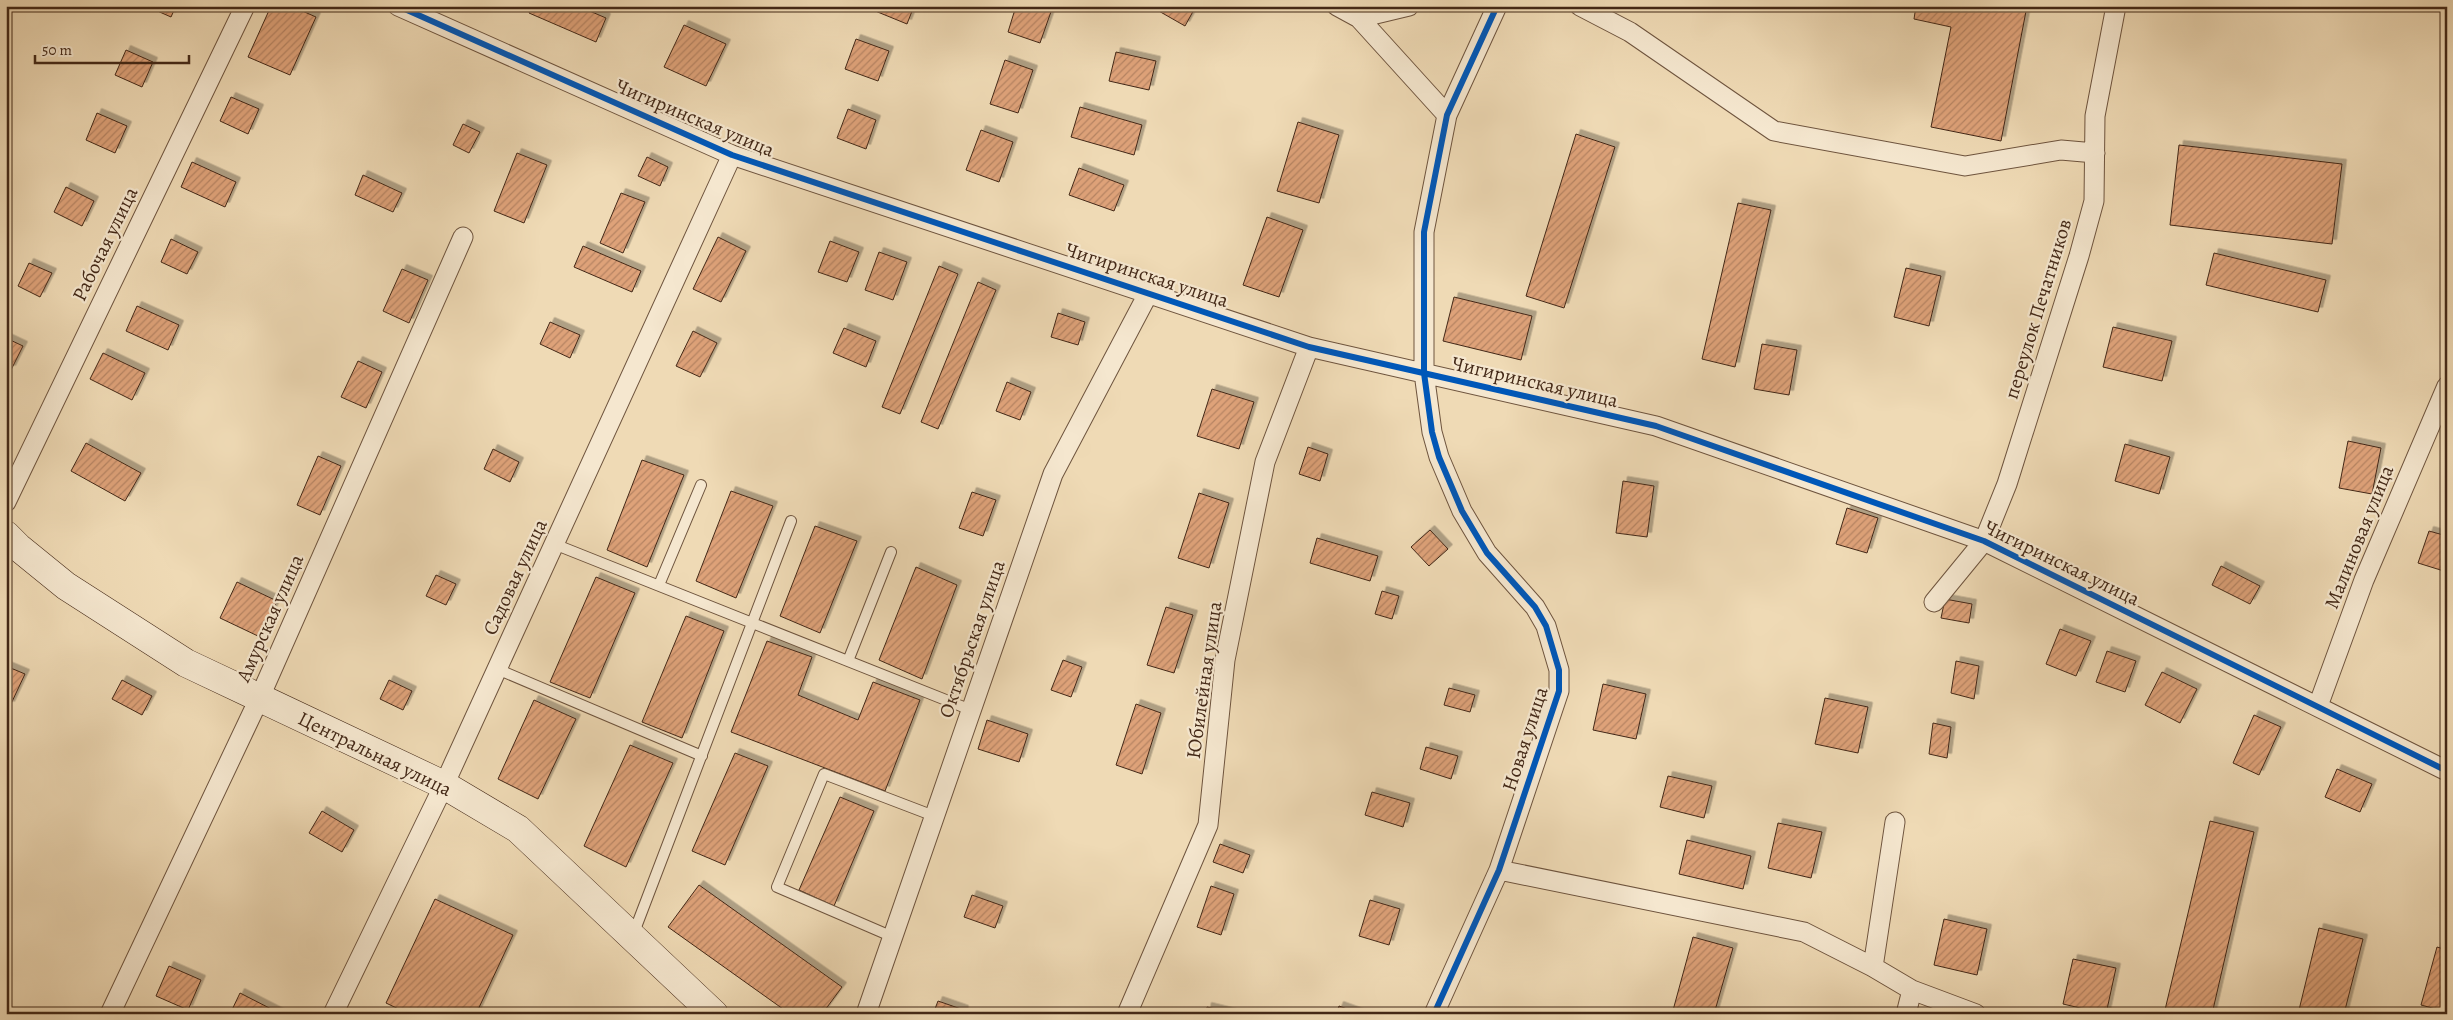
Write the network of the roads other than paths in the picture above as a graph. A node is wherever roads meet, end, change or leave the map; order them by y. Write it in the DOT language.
graph roads {
  1 [pos="245,6"];
  2 [pos="398,6"];
  3 [pos="1337,6"];
  4 [pos="1409,6"];
  5 [pos="1497,6"];
  6 [pos="1580,6"];
  7 [pos="2116,6"];
  8 [pos="1359,18"];
  9 [pos="1447,115"];
  10 [pos="2095,153"];
  11 [pos="732,155"];
  12 [pos="464,237"];
  13 [pos="1150,292"];
  14 [pos="1309,347"];
  15 [pos="1424,373"];
  16 [pos="2447,386"];
  17 [pos="701,485"];
  18 [pos="6,502"];
  19 [pos="791,521"];
  20 [pos="1984,541"];
  21 [pos="554,544"];
  22 [pos="10,547"];
  23 [pos="891,552"];
  24 [pos="659,585"];
  25 [pos="1934,602"];
  26 [pos="752,622"];
  27 [pos="848,661"];
  28 [pos="497,669"];
  29 [pos="258,699"];
  30 [pos="2318,706"];
  31 [pos="971,710"];
  32 [pos="702,756"];
  33 [pos="2447,772"];
  34 [pos="444,785"];
  35 [pos="934,816"];
  36 [pos="1895,822"];
  37 [pos="1500,870"];
  38 [pos="633,936"];
  39 [pos="893,938"];
  40 [pos="1873,967"];
  41 [pos="1912,990"];
  42 [pos="110,1014"];
  43 [pos="333,1014"];
  44 [pos="714,1014"];
  45 [pos="866,1014"];
  46 [pos="1127,1014"];
  47 [pos="1434,1014"];
  48 [pos="1906,1014"];
  49 [pos="1976,1014"];
  1 -- 18 [label="street, Рабочая улица"];
  2 -- 11 [label="street, Чигиринская улица"];
  3 -- 8 [label="street"];
  4 -- 8 [label="street"];
  5 -- 9 [label="street, Новая улица"];
  6 -- 10 [label="street"];
  7 -- 10 [label="street, переулок Печатников"];
  8 -- 9 [label="street"];
  9 -- 15 [label="street, Новая улица"];
  10 -- 20 [label="street, переулок Печатников"];
  11 -- 13 [label="street, Чигиринская улица"];
  11 -- 21 [label="street, Садовая улица"];
  12 -- 29 [label="street, Амурская улица"];
  13 -- 14 [label="street, Чигиринская улица"];
  13 -- 31 [label="street, Октябрьская улица"];
  14 -- 15 [label="street, Чигиринская улица"];
  14 -- 46 [label="street, Юбилейная улица"];
  15 -- 20 [label="street, Чигиринская улица"];
  15 -- 37 [label="street, Новая улица"];
  16 -- 30 [label="street, Малиновая улица"];
  17 -- 24 [label="lane"];
  19 -- 26 [label="lane"];
  20 -- 25 [label="street, переулок Печатников"];
  20 -- 30 [label="street, Чигиринская улица"];
  21 -- 24 [label="lane"];
  21 -- 28 [label="street, Садовая улица"];
  22 -- 29 [label="street, Центральная улица"];
  23 -- 27 [label="lane"];
  24 -- 26 [label="lane"];
  26 -- 27 [label="lane"];
  26 -- 32 [label="lane"];
  27 -- 31 [label="lane"];
  28 -- 32 [label="lane"];
  28 -- 34 [label="street, Садовая улица"];
  29 -- 34 [label="street, Центральная улица"];
  29 -- 42 [label="street, Амурская улица"];
  30 -- 33 [label="street, Чигиринская улица"];
  31 -- 35 [label="street, Октябрьская улица"];
  32 -- 38 [label="lane"];
  34 -- 38 [label="street, Центральная улица"];
  34 -- 43 [label="street, Садовая улица"];
  35 -- 39 [label="street, Октябрьская улица"];
  35 -- 39 [label="lane"];
  36 -- 40 [label="street"];
  37 -- 40 [label="street"];
  37 -- 47 [label="street, Новая улица"];
  38 -- 44 [label="street, Центральная улица"];
  39 -- 45 [label="street, Октябрьская улица"];
  40 -- 41 [label="street"];
  41 -- 48 [label="street"];
  41 -- 49 [label="street"];
}
